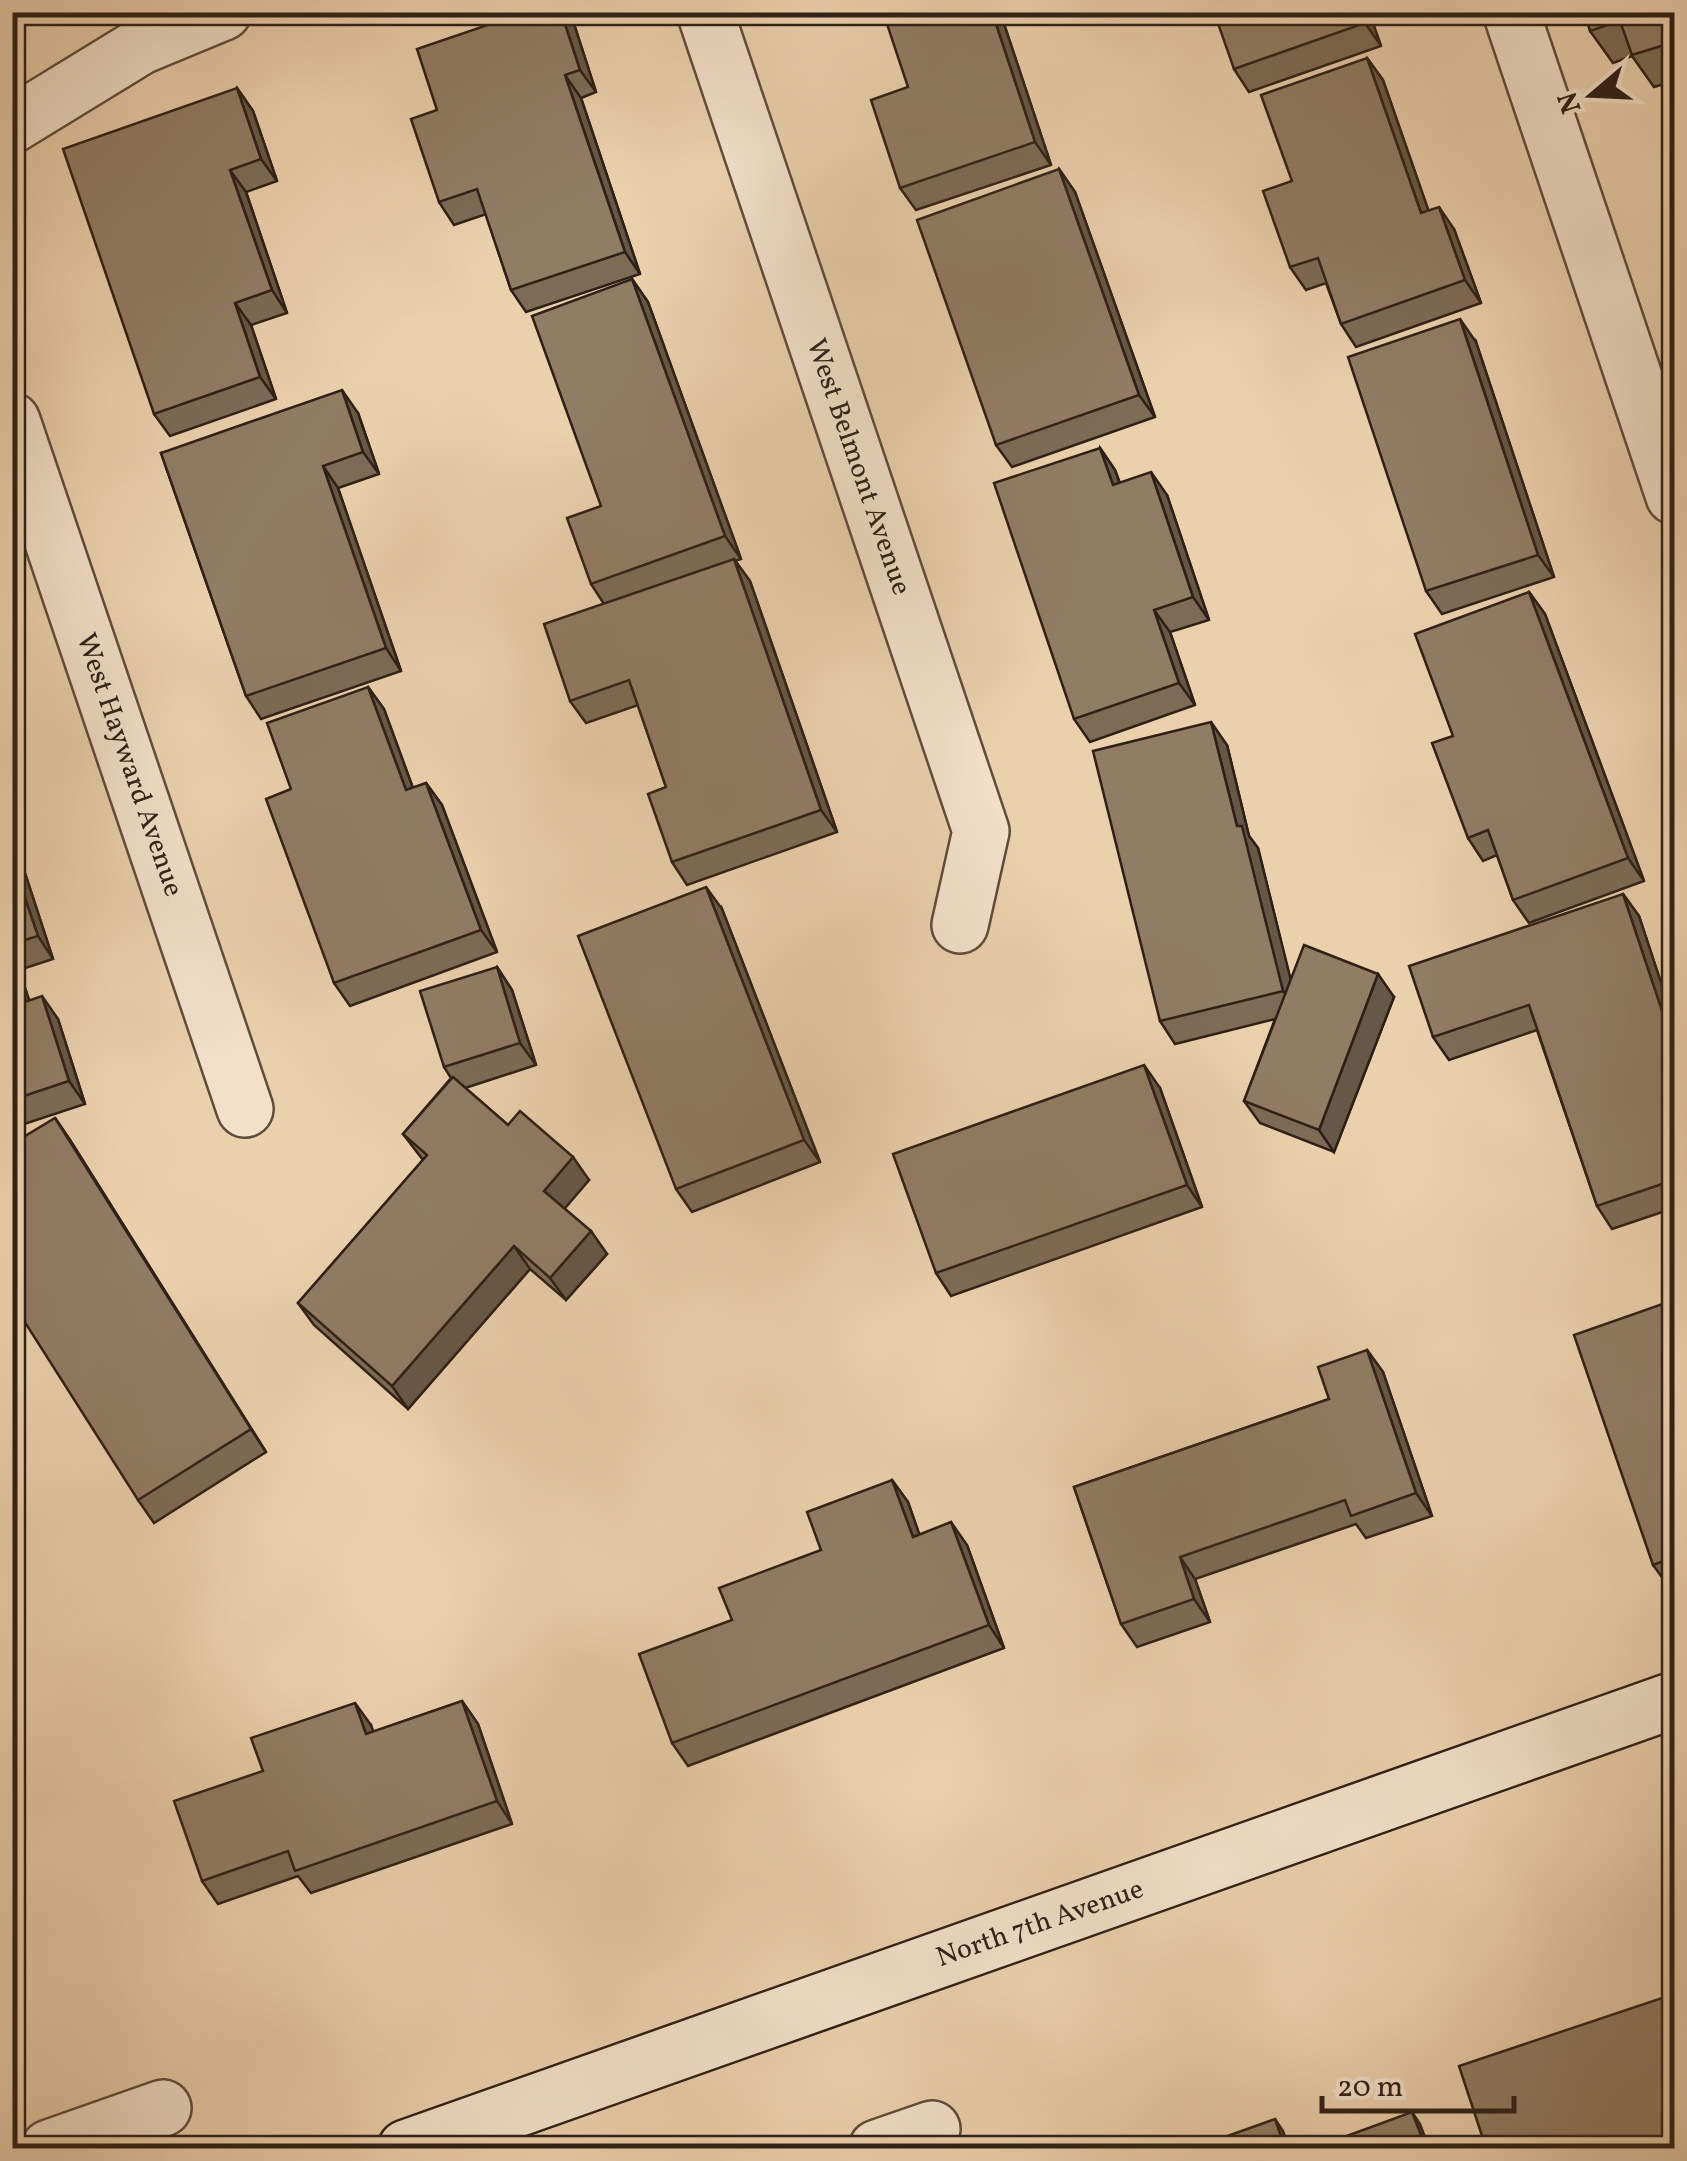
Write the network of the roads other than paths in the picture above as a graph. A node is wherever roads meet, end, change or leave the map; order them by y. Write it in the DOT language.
graph roads {
  1 [pos="223,12"];
  2 [pos="704,12"];
  3 [pos="1510,12"];
  4 [pos="12,126"];
  5 [pos="12,421"];
  6 [pos="1674,496"];
  7 [pos="960,925"];
  8 [pos="245,1110"];
  9 [pos="1674,1700"];
  10 [pos="163,2108"];
  11 [pos="932,2129"];
  12 [pos="49,2148"];
  13 [pos="406,2148"];
  14 [pos="877,2148"];
  1 -- 4 [label="street"];
  2 -- 7 [label="street, West Belmont Avenue"];
  3 -- 6 [label="street"];
  5 -- 8 [label="street, West Hayward Avenue"];
  9 -- 13 [label="street, North 7th Avenue"];
  10 -- 12 [label="street"];
  11 -- 14 [label="street"];
}
